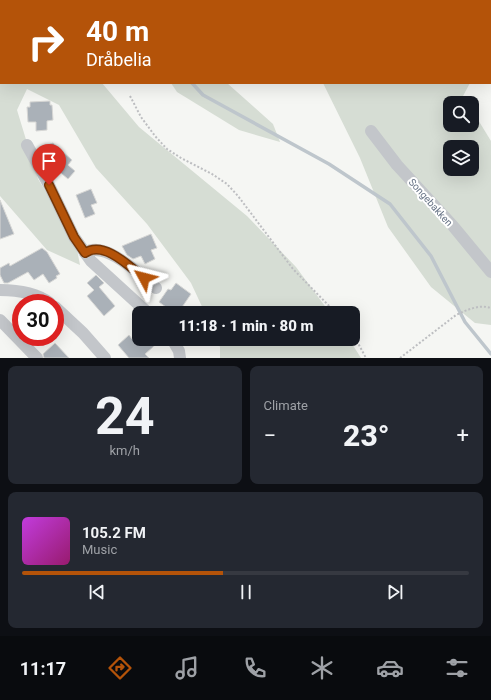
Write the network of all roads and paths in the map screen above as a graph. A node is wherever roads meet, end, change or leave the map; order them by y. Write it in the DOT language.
graph roads {
  1 [pos="130,96"];
  2 [pos="371,131"];
  3 [pos="27,145"];
  4 [pos="85,253"];
  5 [pos="491,272"];
  6 [pos="156,288"];
  7 [pos="0,290"];
  8 [pos="32,294"];
  9 [pos="140,306"];
  10 [pos="329,306"];
  11 [pos="491,308"];
  12 [pos="64,315"];
  13 [pos="0,320"];
  14 [pos="176,346"];
  15 [pos="360,346"];
  16 [pos="37,358"];
  17 [pos="105,358"];
  18 [pos="180,358"];
  19 [pos="366,358"];
  20 [pos="400,358"];
  1 -- 10 [label="path"];
  2 -- 5 [label="street, Songebakken"];
  3 -- 4 [label="street"];
  4 -- 6 [label="street"];
  4 -- 9 [label="street"];
  7 -- 8 [label="street"];
  11 -- 20 [label="path"];
  12 -- 17 [label="street"];
  13 -- 16 [label="street"];
  14 -- 18 [label="street"];
  15 -- 19 [label="path"];
}
